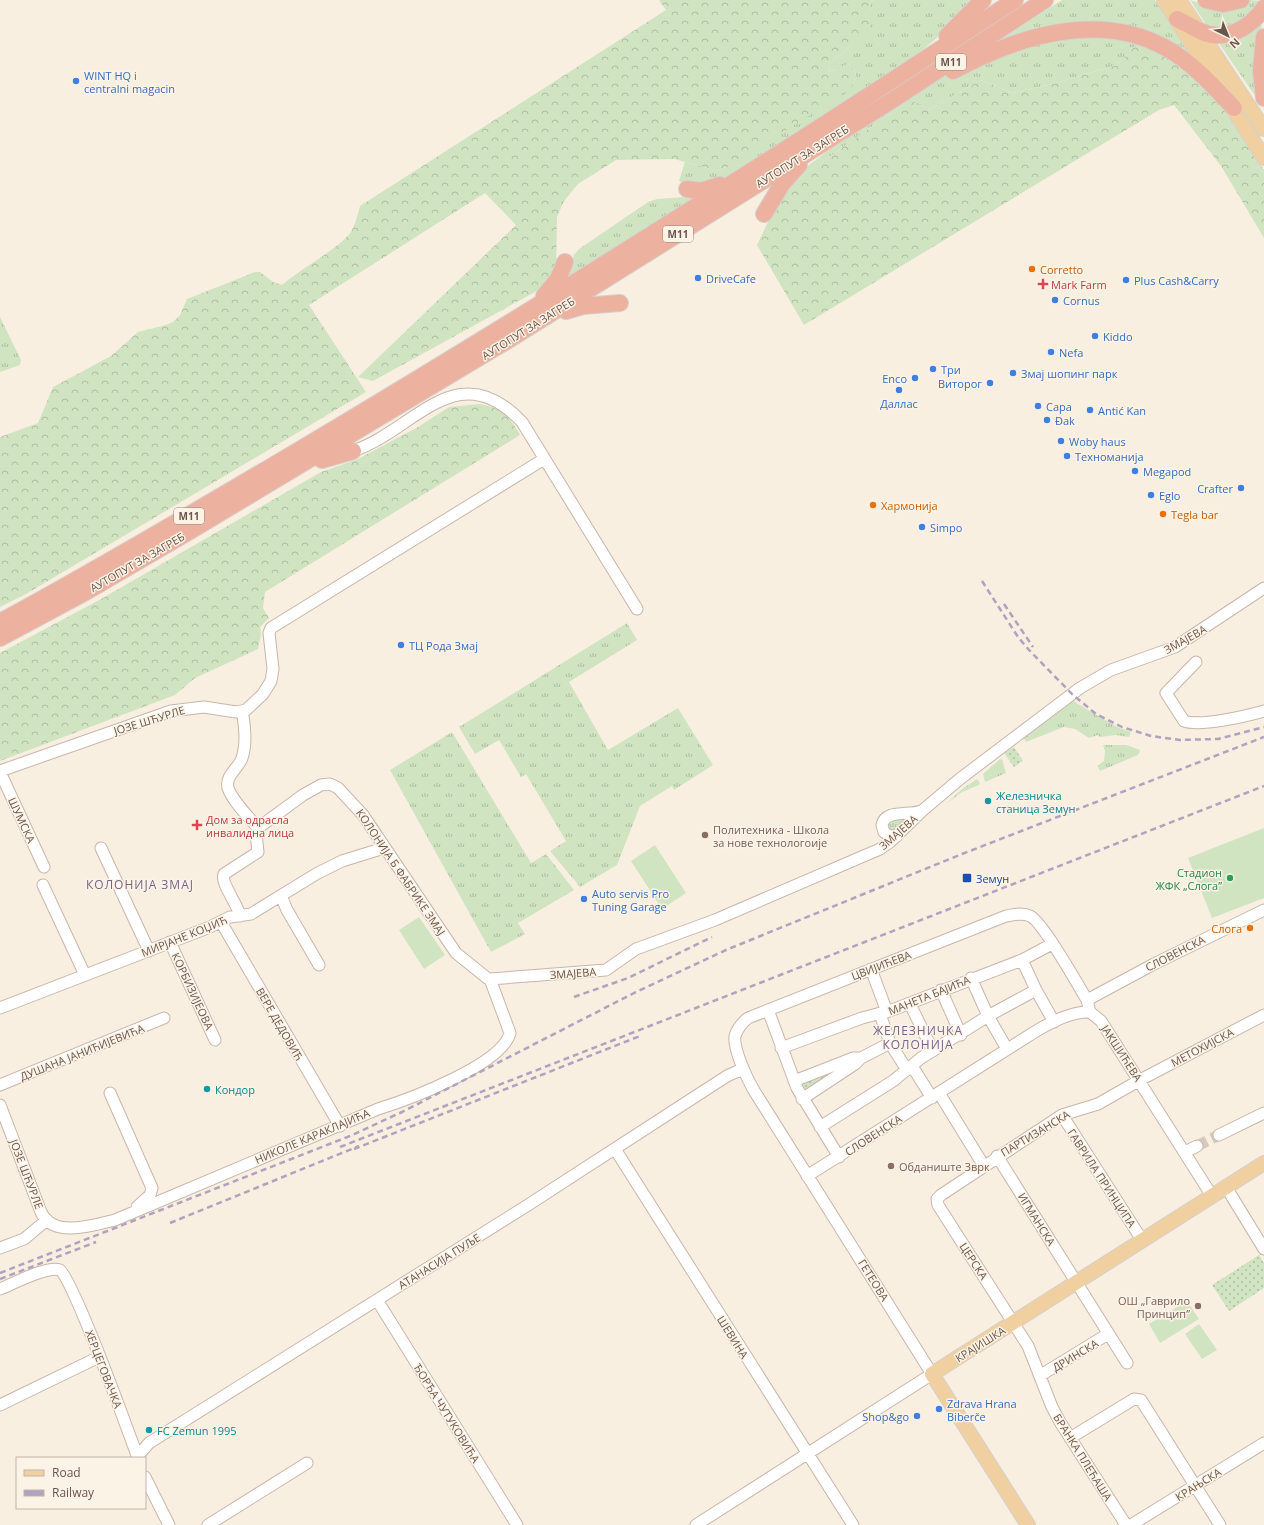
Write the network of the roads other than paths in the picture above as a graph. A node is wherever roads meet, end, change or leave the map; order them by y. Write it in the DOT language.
graph roads {
  1 [pos="982,0"];
  2 [pos="1015,0"];
  3 [pos="1045,0"];
  4 [pos="1164,0"];
  5 [pos="1179,0"];
  6 [pos="1206,0"];
  7 [pos="1241,0"];
  8 [pos="1264,8"];
  9 [pos="1177,19"];
  10 [pos="1200,31"];
  11 [pos="1264,37"];
  12 [pos="911,69"];
  13 [pos="1264,98"];
  14 [pos="894,99"];
  15 [pos="1234,108"];
  16 [pos="1264,130"];
  17 [pos="813,149"];
  18 [pos="1264,158"];
  19 [pos="743,178"];
  20 [pos="687,189"];
  21 [pos="764,214"];
  22 [pos="565,262"];
  23 [pos="620,302"];
  24 [pos="528,312"];
  25 [pos="544,319"];
  26 [pos="353,451"];
  27 [pos="544,459"];
  28 [pos="297,468"];
  29 [pos="1264,588"];
  30 [pos="636,609"];
  31 [pos="0,622"];
  32 [pos="0,638"];
  33 [pos="1196,662"];
  34 [pos="242,711"];
  35 [pos="1264,712"];
  36 [pos="0,772"];
  37 [pos="923,810"];
  38 [pos="903,815"];
  39 [pos="905,827"];
  40 [pos="258,828"];
  41 [pos="892,835"];
  42 [pos="101,848"];
  43 [pos="384,848"];
  44 [pos="44,867"];
  45 [pos="44,885"];
  46 [pos="281,896"];
  47 [pos="1264,910"];
  48 [pos="240,916"];
  49 [pos="221,922"];
  50 [pos="170,942"];
  51 [pos="1052,944"];
  52 [pos="149,951"];
  53 [pos="1022,960"];
  54 [pos="319,965"];
  55 [pos="870,969"];
  56 [pos="85,975"];
  57 [pos="971,978"];
  58 [pos="490,979"];
  59 [pos="941,990"];
  60 [pos="1036,990"];
  61 [pos="1087,1000"];
  62 [pos="910,1004"];
  63 [pos="0,1008"];
  64 [pos="768,1010"];
  65 [pos="1090,1012"];
  66 [pos="883,1013"];
  67 [pos="1264,1015"];
  68 [pos="988,1016"];
  69 [pos="164,1018"];
  70 [pos="1054,1022"];
  71 [pos="738,1029"];
  72 [pos="961,1034"];
  73 [pos="215,1040"];
  74 [pos="890,1043"];
  75 [pos="781,1048"];
  76 [pos="1007,1049"];
  77 [pos="933,1051"];
  78 [pos="861,1058"];
  79 [pos="910,1068"];
  80 [pos="744,1072"];
  81 [pos="1140,1080"];
  82 [pos="794,1081"];
  83 [pos="0,1086"];
  84 [pos="110,1093"];
  85 [pos="935,1095"];
  86 [pos="802,1099"];
  87 [pos="0,1105"];
  88 [pos="1264,1113"];
  89 [pos="1062,1116"];
  90 [pos="340,1126"];
  91 [pos="820,1127"];
  92 [pos="1219,1135"];
  93 [pos="1197,1146"];
  94 [pos="615,1149"];
  95 [pos="1185,1152"];
  96 [pos="997,1156"];
  97 [pos="839,1157"];
  98 [pos="1264,1163"];
  99 [pos="984,1166"];
  100 [pos="808,1176"];
  101 [pos="1226,1187"];
  102 [pos="1212,1196"];
  103 [pos="937,1199"];
  104 [pos="131,1213"];
  105 [pos="47,1220"];
  106 [pos="1142,1240"];
  107 [pos="0,1248"];
  108 [pos="1264,1249"];
  109 [pos="1077,1282"];
  110 [pos="0,1290"];
  111 [pos="377,1300"];
  112 [pos="1014,1322"];
  113 [pos="1108,1334"];
  114 [pos="100,1357"];
  115 [pos="1127,1363"];
  116 [pos="932,1374"];
  117 [pos="1041,1375"];
  118 [pos="0,1405"];
  119 [pos="1070,1438"];
  120 [pos="1264,1442"];
  121 [pos="807,1454"];
  122 [pos="138,1457"];
  123 [pos="307,1463"];
  124 [pos="146,1479"];
  125 [pos="1196,1485"];
  126 [pos="169,1525"];
  127 [pos="208,1525"];
  128 [pos="517,1525"];
  129 [pos="696,1525"];
  130 [pos="853,1525"];
  131 [pos="1028,1525"];
  132 [pos="1126,1525"];
  133 [pos="1131,1525"];
  134 [pos="1220,1525"];
  1 -- 12 [label="highway"];
  2 -- 12 [label="highway, АУТОПУТ ЗА ЗАГРЕБ / M11"];
  3 -- 14 [label="highway, АУТОПУТ ЗА ЗАГРЕБ / M11"];
  4 -- 9 [label="main road"];
  5 -- 10 [label="main road"];
  6 -- 7 [label="highway"];
  8 -- 10 [label="highway"];
  9 -- 10 [label="highway"];
  9 -- 15 [label="main road"];
  10 -- 16 [label="main road"];
  11 -- 13 [label="highway"];
  12 -- 19 [label="highway, АУТОПУТ ЗА ЗАГРЕБ / M11"];
  14 -- 15 [label="highway"];
  14 -- 17 [label="highway, АУТОПУТ ЗА ЗАГРЕБ / M11"];
  15 -- 18 [label="main road"];
  17 -- 21 [label="highway"];
  17 -- 25 [label="highway, АУТОПУТ ЗА ЗАГРЕБ / M11"];
  19 -- 20 [label="highway"];
  19 -- 24 [label="highway, АУТОПУТ ЗА ЗАГРЕБ / M11"];
  22 -- 24 [label="highway"];
  23 -- 25 [label="highway"];
  24 -- 31 [label="highway, АУТОПУТ ЗА ЗАГРЕБ / M11"];
  25 -- 28 [label="highway, АУТОПУТ ЗА ЗАГРЕБ / M11"];
  26 -- 27 [label="street"];
  26 -- 28 [label="highway"];
  27 -- 30 [label="street"];
  27 -- 34 [label="street"];
  28 -- 32 [label="highway, АУТОПУТ ЗА ЗАГРЕБ / M11"];
  29 -- 37 [label="street, ЗМАЈЕВА"];
  33 -- 35 [label="street"];
  34 -- 36 [label="street, ЈОЗЕ ШЋУРЛЕ"];
  34 -- 40 [label="street"];
  36 -- 44 [label="street, ШУМСКА"];
  37 -- 38 [label="street"];
  37 -- 39 [label="street, ЗМАЈЕВА"];
  38 -- 39 [label="street"];
  38 -- 41 [label="street"];
  39 -- 41 [label="street, ЗМАЈЕВА"];
  40 -- 43 [label="street, КОЛОНИЈА Б ФАБРИКЕ ЗМАЈ"];
  40 -- 48 [label="street"];
  41 -- 58 [label="street, ЗМАЈЕВА"];
  42 -- 52 [label="street"];
  43 -- 46 [label="street, МИРЈАНЕ КОЏИЋ"];
  43 -- 58 [label="street, КОЛОНИЈА Б ФАБРИКЕ ЗМАЈ"];
  45 -- 56 [label="street"];
  46 -- 48 [label="street, МИРЈАНЕ КОЏИЋ"];
  46 -- 54 [label="street"];
  47 -- 61 [label="street, СЛОВЕНСКА"];
  48 -- 49 [label="street, МИРЈАНЕ КОЏИЋ"];
  49 -- 50 [label="street, МИРЈАНЕ КОЏИЋ"];
  49 -- 90 [label="street, ВЕРЕ ДЕДОВИЋ"];
  50 -- 52 [label="street, МИРЈАНЕ КОЏИЋ"];
  50 -- 73 [label="street, КОРБИЗИЈЕОВА"];
  51 -- 53 [label="street, МАНЕТА БАЈИЋА"];
  51 -- 55 [label="street, ЦВИЈИЋЕВА"];
  51 -- 61 [label="street"];
  52 -- 56 [label="street, МИРЈАНЕ КОЏИЋ"];
  53 -- 57 [label="street, МАНЕТА БАЈИЋА"];
  53 -- 60 [label="street"];
  55 -- 64 [label="street, ЦВИЈИЋЕВА"];
  55 -- 66 [label="street"];
  56 -- 63 [label="street, МИРЈАНЕ КОЏИЋ"];
  57 -- 59 [label="street, МАНЕТА БАЈИЋА"];
  57 -- 68 [label="street"];
  58 -- 90 [label="street, НИКОЛЕ КАРАКЛАЈИЋА"];
  59 -- 62 [label="street, МАНЕТА БАЈИЋА"];
  59 -- 72 [label="street"];
  60 -- 68 [label="street"];
  60 -- 70 [label="street"];
  61 -- 65 [label="street"];
  62 -- 66 [label="street, МАНЕТА БАЈИЋА"];
  62 -- 77 [label="street"];
  64 -- 71 [label="street, ЦВИЈИЋЕВА"];
  64 -- 75 [label="street"];
  65 -- 70 [label="street, СЛОВЕНСКА"];
  65 -- 81 [label="street, ЈАКШИЋЕВА"];
  66 -- 74 [label="street"];
  66 -- 75 [label="street, МАНЕТА БАЈИЋА"];
  67 -- 81 [label="street, МЕТОХИЈСКА"];
  68 -- 72 [label="street"];
  68 -- 76 [label="street"];
  69 -- 83 [label="street, ДУШАНА ЈАНИЋИЈЕВИЋА"];
  70 -- 76 [label="street, СЛОВЕНСКА"];
  71 -- 80 [label="street, ГЕТЕОВА"];
  72 -- 77 [label="street"];
  74 -- 78 [label="street"];
  74 -- 79 [label="street"];
  75 -- 82 [label="street"];
  76 -- 85 [label="street, СЛОВЕНСКА"];
  77 -- 79 [label="street"];
  78 -- 82 [label="street"];
  78 -- 86 [label="street"];
  79 -- 85 [label="street"];
  79 -- 91 [label="street"];
  80 -- 94 [label="street, АТАНАСИЈА ПУЉЕ"];
  80 -- 100 [label="street, ГЕТЕОВА"];
  81 -- 89 [label="street, ПАРТИЗАНСКА"];
  81 -- 95 [label="street, ЈАКШИЋЕВА"];
  82 -- 86 [label="street"];
  84 -- 104 [label="street"];
  85 -- 97 [label="street, СЛОВЕНСКА"];
  85 -- 99 [label="street"];
  86 -- 91 [label="street"];
  87 -- 105 [label="street, ЈОЗЕ ШЋУРЛЕ"];
  88 -- 92 [label="street"];
  89 -- 96 [label="street, ПАРТИЗАНСКА"];
  89 -- 106 [label="street, ГАВРИЛА ПРИНЦИПА"];
  90 -- 104 [label="street, НИКОЛЕ КАРАКЛАЈИЋА"];
  91 -- 97 [label="street"];
  93 -- 95 [label="street"];
  94 -- 111 [label="street, АТАНАСИЈА ПУЉЕ"];
  94 -- 121 [label="street, ШЕВИНА"];
  95 -- 102 [label="street, ЈАКШИЋЕВА"];
  96 -- 99 [label="street, ПАРТИЗАНСКА"];
  96 -- 109 [label="street, ИГМАНСКА"];
  97 -- 100 [label="street, СЛОВЕНСКА"];
  98 -- 101 [label="main road, КРАЈИШКА"];
  99 -- 103 [label="street, ПАРТИЗАНСКА"];
  100 -- 116 [label="street, ГЕТЕОВА"];
  101 -- 102 [label="main road, КРАЈИШКА"];
  101 -- 108 [label="street"];
  102 -- 106 [label="main road, КРАЈИШКА"];
  103 -- 112 [label="street, ЦЕРСКА"];
  104 -- 105 [label="street, НИКОЛЕ КАРАКЛАЈИЋА"];
  105 -- 107 [label="street"];
  106 -- 109 [label="main road, КРАЈИШКА"];
  109 -- 112 [label="main road, КРАЈИШКА"];
  109 -- 113 [label="street, ДРИНСКА"];
  110 -- 114 [label="street, ХЕРЦЕГОВАЧКА"];
  111 -- 122 [label="street, АТАНАСИЈА ПУЉЕ"];
  111 -- 128 [label="street, ЂОРЂА ЧУТУКОВИЋА"];
  112 -- 116 [label="main road, КРАЈИШКА"];
  112 -- 117 [label="street, БРАНКА ПЛЕЋАША"];
  113 -- 115 [label="street, ДРИНСКА"];
  113 -- 117 [label="street, ДРИНСКА"];
  114 -- 118 [label="street"];
  114 -- 122 [label="street, ХЕРЦЕГОВАЧКА"];
  116 -- 121 [label="street, КРАЈИШКА"];
  116 -- 131 [label="main road, ГЕТЕОВА"];
  117 -- 119 [label="street, БРАНКА ПЛЕЋАША"];
  119 -- 125 [label="street"];
  119 -- 132 [label="street, БРАНКА ПЛЕЋАША"];
  120 -- 125 [label="street, КРАЊСКА"];
  121 -- 129 [label="street, КРАЈИШКА"];
  121 -- 130 [label="street, ШЕВИНА"];
  123 -- 127 [label="street"];
  124 -- 126 [label="street"];
  125 -- 133 [label="street, КРАЊСКА"];
  125 -- 134 [label="street"];
}
